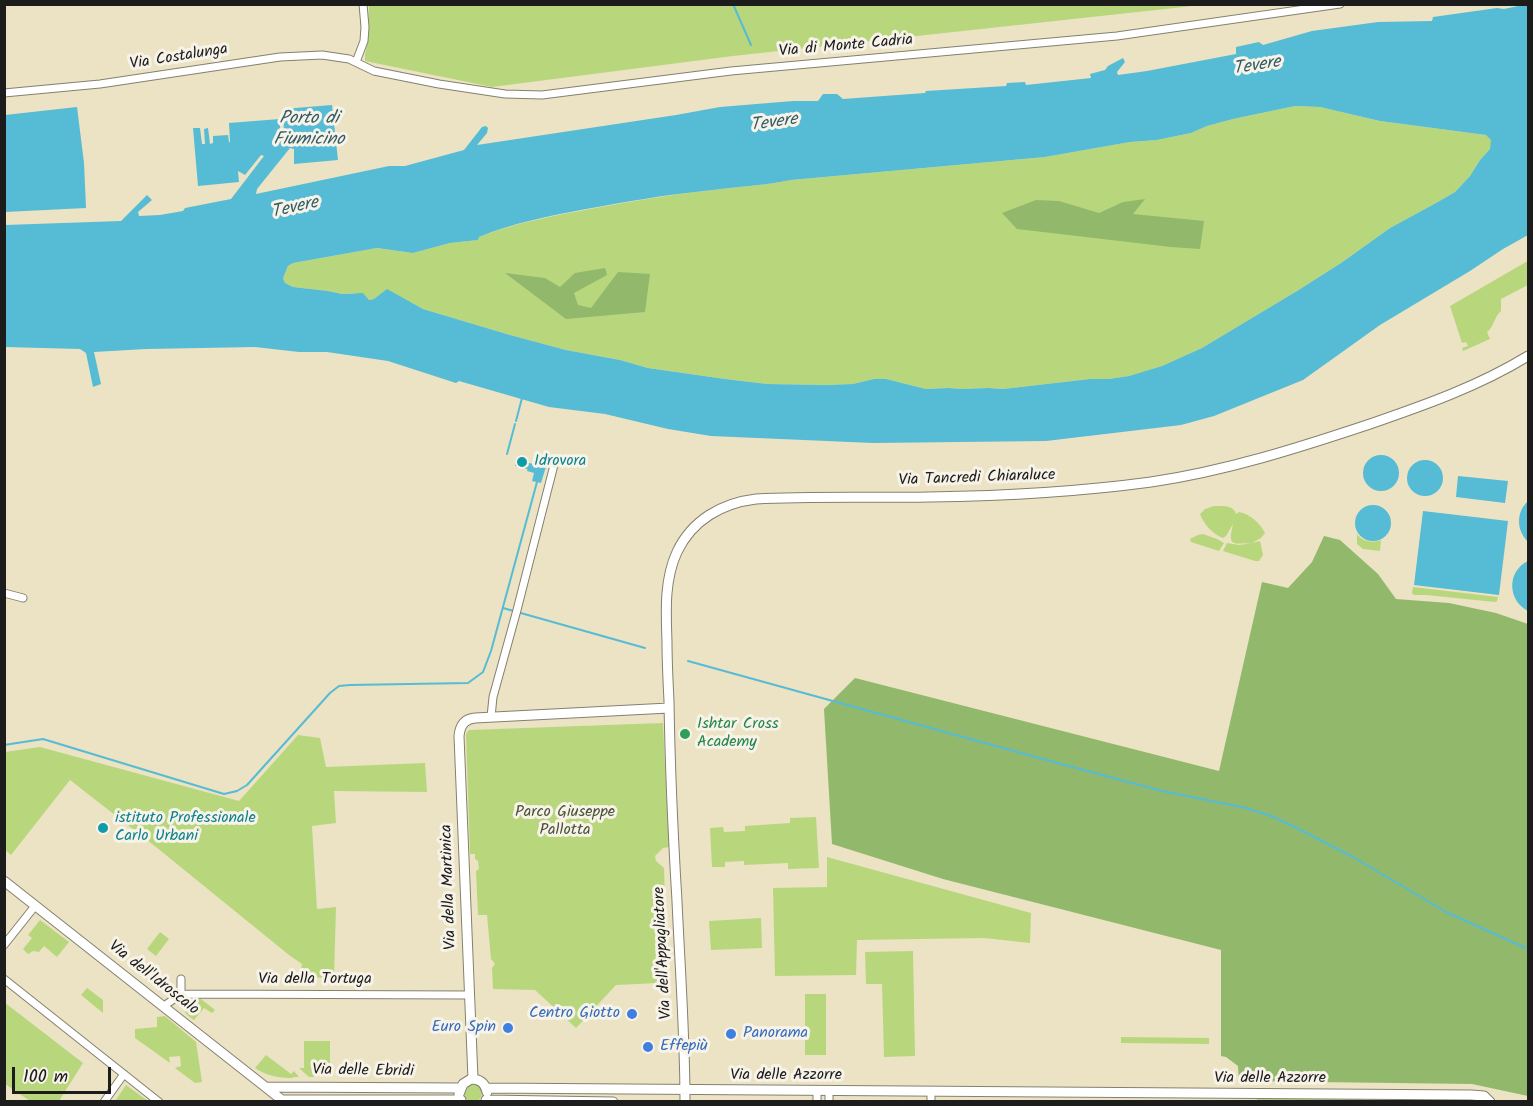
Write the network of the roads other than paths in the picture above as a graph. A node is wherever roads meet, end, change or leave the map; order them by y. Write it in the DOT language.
graph roads {
  1 [pos="363,4"];
  2 [pos="1340,4"];
  3 [pos="356,62"];
  4 [pos="4,93"];
  5 [pos="1528,356"];
  6 [pos="554,465"];
  7 [pos="4,593"];
  8 [pos="23,598"];
  9 [pos="669,708"];
  10 [pos="491,717"];
  11 [pos="672,802"];
  12 [pos="4,881"];
  13 [pos="36,906"];
  14 [pos="4,945"];
  15 [pos="4,979"];
  16 [pos="181,979"];
  17 [pos="181,994"];
  18 [pos="470,995"];
  19 [pos="164,1006"];
  20 [pos="124,1074"];
  21 [pos="473,1079"];
  22 [pos="266,1087"];
  23 [pos="318,1087"];
  24 [pos="389,1088"];
  25 [pos="460,1088"];
  26 [pos="486,1088"];
  27 [pos="543,1089"];
  28 [pos="608,1089"];
  29 [pos="685,1090"];
  30 [pos="829,1091"];
  31 [pos="817,1096"];
  32 [pos="931,1097"];
  33 [pos="996,1097"];
  34 [pos="1048,1097"];
  35 [pos="1117,1097"];
  36 [pos="1240,1098"];
  37 [pos="1377,1098"];
  38 [pos="319,1100"];
  39 [pos="389,1100"];
  40 [pos="104,1101"];
  41 [pos="159,1101"];
  42 [pos="283,1101"];
  43 [pos="462,1101"];
  44 [pos="485,1101"];
  45 [pos="543,1101"];
  46 [pos="608,1101"];
  47 [pos="613,1101"];
  48 [pos="685,1101"];
  49 [pos="829,1101"];
  50 [pos="1490,1101"];
  1 -- 3 [label="street"];
  2 -- 3 [label="street, Via di Monte Cadria"];
  3 -- 4 [label="street, Via Costalunga"];
  5 -- 9 [label="street, Via Tancredi Chiaraluce"];
  6 -- 10 [label="street"];
  7 -- 8 [label="street"];
  9 -- 10 [label="street, Via della Martinica"];
  9 -- 11 [label="street, Via Tancredi Chiaraluce"];
  10 -- 18 [label="street, Via della Martinica"];
  11 -- 29 [label="street, Via dell'Appagliatore"];
  12 -- 13 [label="street, Via dell'Idroscalo"];
  13 -- 14 [label="street"];
  13 -- 19 [label="street, Via dell'Idroscalo"];
  15 -- 20 [label="street"];
  16 -- 17 [label="street"];
  17 -- 18 [label="street, Via della Tortuga"];
  17 -- 19 [label="street"];
  18 -- 21 [label="street, Via della Martinica"];
  19 -- 22 [label="street, Via dell'Idroscalo"];
  20 -- 40 [label="street"];
  20 -- 41 [label="street"];
  21 -- 25 [label="street"];
  21 -- 26 [label="street"];
  22 -- 23 [label="street, Via delle Ebridi"];
  22 -- 42 [label="street, Via dell'Idroscalo"];
  23 -- 24 [label="street, Via delle Ebridi"];
  23 -- 38 [label="street"];
  24 -- 25 [label="street, Via delle Ebridi"];
  24 -- 39 [label="street"];
  25 -- 43 [label="street"];
  26 -- 27 [label="street"];
  26 -- 44 [label="street"];
  27 -- 28 [label="street"];
  27 -- 45 [label="street"];
  28 -- 29 [label="street"];
  28 -- 46 [label="street"];
  29 -- 31 [label="street, Via delle Azzorre"];
  29 -- 48 [label="street, Via dell'Appagliatore"];
  30 -- 31 [label="street, Via delle Azzorre"];
  30 -- 32 [label="street, Via delle Azzorre"];
  30 -- 49 [label="street"];
  32 -- 33 [label="street, Via delle Azzorre"];
  33 -- 34 [label="street, Via delle Azzorre"];
  34 -- 35 [label="street, Via delle Azzorre"];
  35 -- 36 [label="street, Via delle Azzorre"];
  36 -- 37 [label="street, Via delle Azzorre"];
  37 -- 50 [label="street, Via delle Azzorre"];
  38 -- 39 [label="street, Via delle Ebridi"];
  38 -- 42 [label="street, Via delle Ebridi"];
  39 -- 43 [label="street, Via delle Ebridi"];
  44 -- 45 [label="street"];
  45 -- 46 [label="street"];
  46 -- 47 [label="street"];
}
